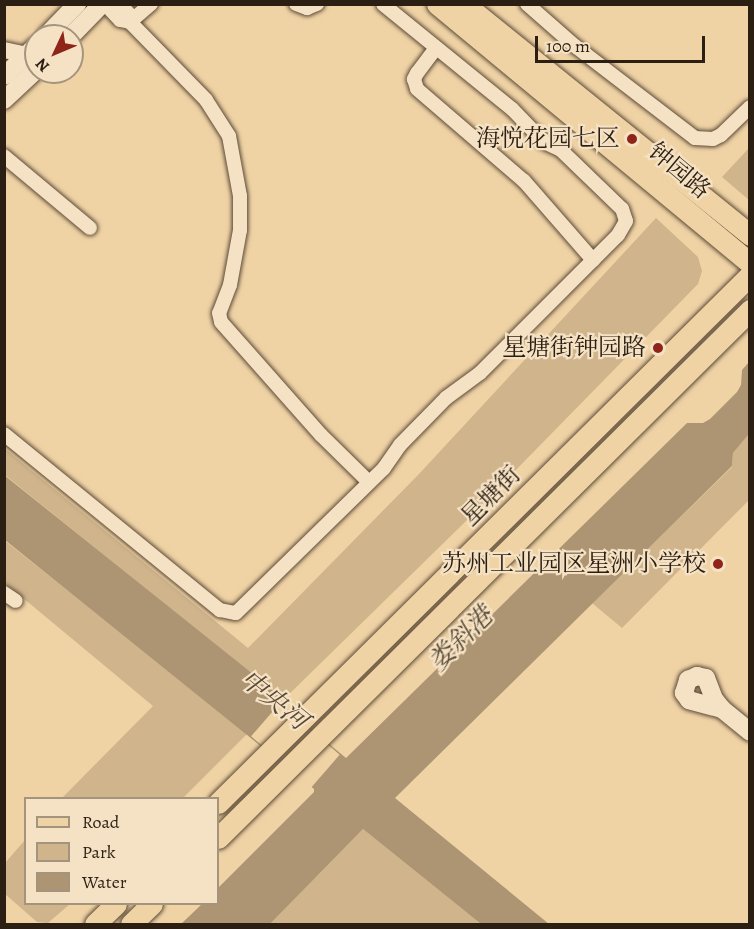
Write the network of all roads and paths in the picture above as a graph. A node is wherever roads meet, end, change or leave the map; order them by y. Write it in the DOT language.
graph roads {
  1 [pos="77,4"];
  2 [pos="103,4"];
  3 [pos="120,4"];
  4 [pos="151,4"];
  5 [pos="296,4"];
  6 [pos="317,4"];
  7 [pos="383,4"];
  8 [pos="436,4"];
  9 [pos="464,4"];
  10 [pos="527,4"];
  11 [pos="130,22"];
  12 [pos="58,24"];
  13 [pos="82,24"];
  14 [pos="436,48"];
  15 [pos="4,50"];
  16 [pos="24,55"];
  17 [pos="24,65"];
  18 [pos="8,77"];
  19 [pos="4,100"];
  20 [pos="750,107"];
  21 [pos="4,156"];
  22 [pos="90,228"];
  23 [pos="750,235"];
  24 [pos="593,260"];
  25 [pos="750,263"];
  26 [pos="750,275"];
  27 [pos="750,310"];
  28 [pos="4,434"];
  29 [pos="369,482"];
  30 [pos="722,709"];
  31 [pos="750,732"];
  32 [pos="219,802"];
  33 [pos="219,837"];
  34 [pos="114,905"];
  35 [pos="150,905"];
  36 [pos="95,924"];
  37 [pos="131,924"];
  1 -- 12 [label="main road"];
  2 -- 11 [label="street"];
  2 -- 13 [label="main road"];
  3 -- 11 [label="street"];
  4 -- 11 [label="street"];
  5 -- 6 [label="street"];
  7 -- 14 [label="street"];
  8 -- 25 [label="main road, 钟园路"];
  9 -- 23 [label="main road, 钟园路"];
  10 -- 20 [label="street"];
  11 -- 29 [label="street"];
  14 -- 24 [label="street"];
  14 -- 24 [label="street"];
  15 -- 16 [label="street"];
  17 -- 18 [label="main road"];
  18 -- 19 [label="main road"];
  21 -- 22 [label="street"];
  24 -- 29 [label="street"];
  26 -- 32 [label="main road, 星塘街"];
  27 -- 33 [label="main road"];
  28 -- 29 [label="street"];
  30 -- 31 [label="main road"];
  34 -- 36 [label="main road"];
  35 -- 37 [label="main road"];
}
